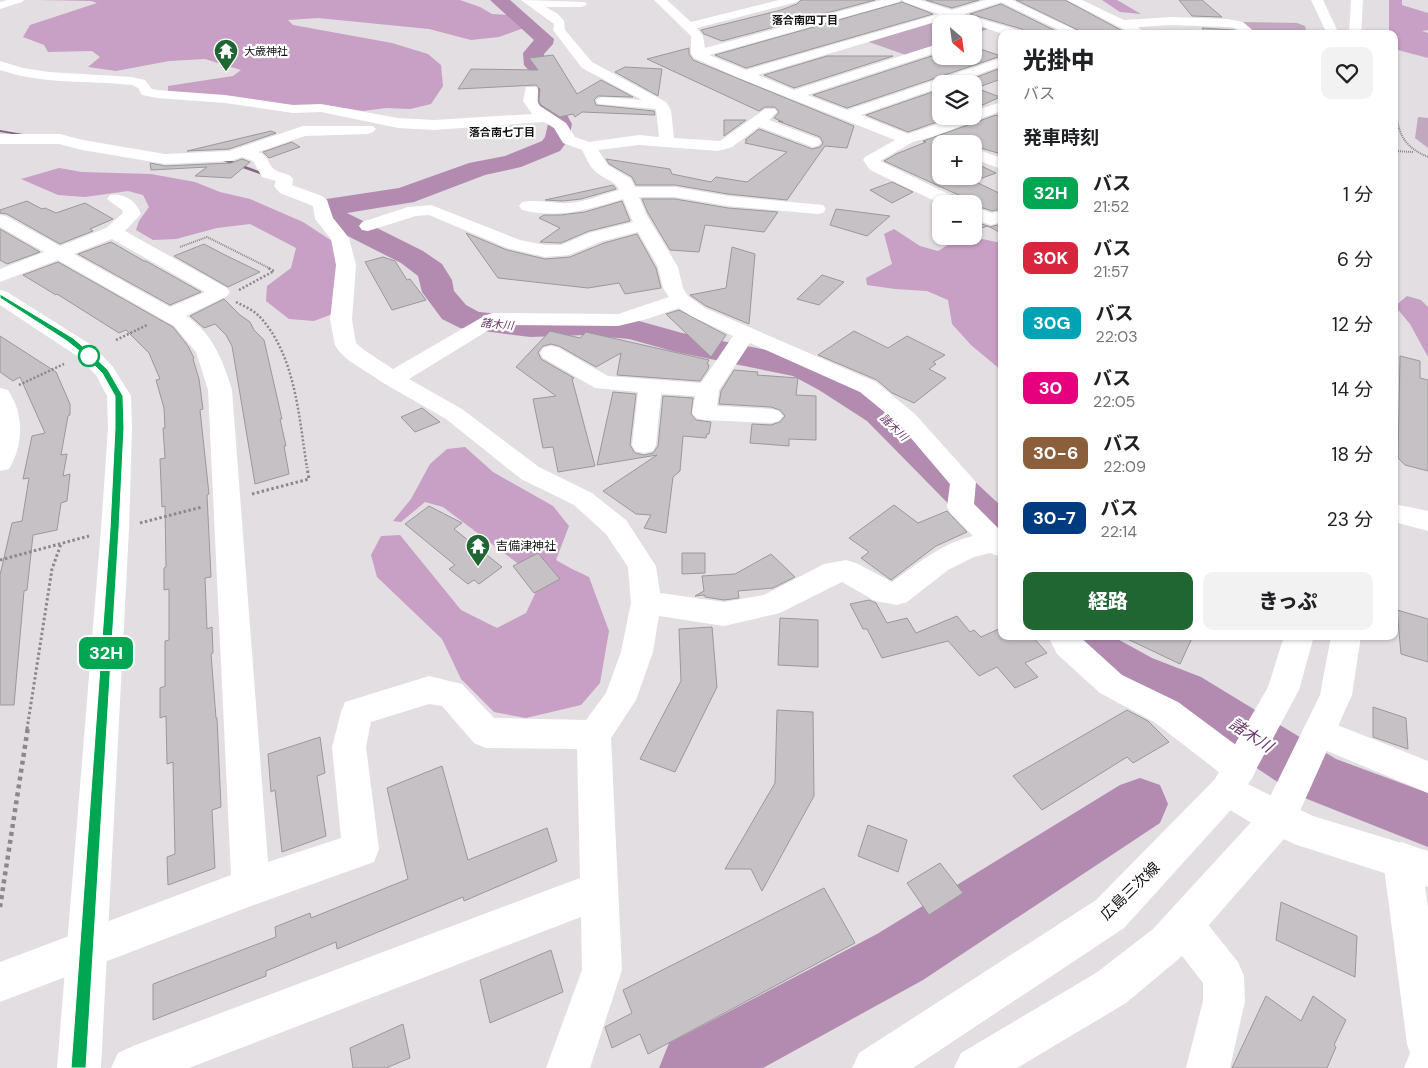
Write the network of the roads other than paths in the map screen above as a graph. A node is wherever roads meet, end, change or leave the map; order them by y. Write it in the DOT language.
graph roads {
  1 [pos="18,0"];
  2 [pos="793,0"];
  3 [pos="895,0"];
  4 [pos="908,0"];
  5 [pos="998,0"];
  6 [pos="1003,0"];
  7 [pos="1073,0"];
  8 [pos="1316,0"];
  9 [pos="1358,0"];
  10 [pos="530,2"];
  11 [pos="680,2"];
  12 [pos="662,3"];
  13 [pos="581,4"];
  14 [pos="0,6"];
  15 [pos="952,14"];
  16 [pos="1121,24"];
  17 [pos="689,26"];
  18 [pos="1000,28"];
  19 [pos="1006,30"];
  20 [pos="1069,30"];
  21 [pos="1134,30"];
  22 [pos="1247,30"];
  23 [pos="1331,30"];
  24 [pos="1355,30"];
  25 [pos="982,34"];
  26 [pos="932,50"];
  27 [pos="0,51"];
  28 [pos="698,52"];
  29 [pos="0,55"];
  30 [pos="998,63"];
  31 [pos="0,64"];
  32 [pos="744,75"];
  33 [pos="531,90"];
  34 [pos="796,94"];
  35 [pos="603,101"];
  36 [pos="661,105"];
  37 [pos="997,110"];
  38 [pos="848,115"];
  39 [pos="549,117"];
  40 [pos="441,125"];
  41 [pos="927,134"];
  42 [pos="932,136"];
  43 [pos="0,139"];
  44 [pos="907,139"];
  45 [pos="667,142"];
  46 [pos="813,142"];
  47 [pos="588,147"];
  48 [pos="242,152"];
  49 [pos="982,156"];
  50 [pos="998,163"];
  51 [pos="630,192"];
  52 [pos="936,195"];
  53 [pos="116,200"];
  54 [pos="528,206"];
  55 [pos="817,209"];
  56 [pos="982,216"];
  57 [pos="998,217"];
  58 [pos="0,220"];
  59 [pos="368,226"];
  60 [pos="644,226"];
  61 [pos="113,232"];
  62 [pos="58,252"];
  63 [pos="0,276"];
  64 [pos="0,296"];
  65 [pos="680,300"];
  66 [pos="169,316"];
  67 [pos="737,346"];
  68 [pos="551,353"];
  69 [pos="393,379"];
  70 [pos="650,386"];
  71 [pos="9,390"];
  72 [pos="707,390"];
  73 [pos="771,416"];
  74 [pos="644,445"];
  75 [pos="0,463"];
  76 [pos="1398,514"];
  77 [pos="1428,521"];
  78 [pos="998,544"];
  79 [pos="998,545"];
  80 [pos="646,603"];
  81 [pos="1065,640"];
  82 [pos="1298,640"];
  83 [pos="1345,640"];
  84 [pos="594,735"];
  85 [pos="1317,738"];
  86 [pos="1237,773"];
  87 [pos="1428,776"];
  88 [pos="1284,806"];
  89 [pos="1415,865"];
  90 [pos="251,887"];
  91 [pos="600,890"];
  92 [pos="1183,925"];
  93 [pos="2,981"];
  94 [pos="1428,1044"];
  95 [pos="1428,1064"];
  96 [pos="78,1068"];
  97 [pos="133,1068"];
  98 [pos="568,1068"];
  99 [pos="874,1068"];
  100 [pos="976,1068"];
  101 [pos="1208,1068"];
  102 [pos="1426,1068"];
  1 -- 14 [label="street"];
  2 -- 17 [label="street"];
  3 -- 28 [label="street"];
  4 -- 15 [label="street"];
  5 -- 15 [label="street"];
  6 -- 20 [label="street"];
  7 -- 16 [label="street"];
  8 -- 23 [label="street"];
  9 -- 24 [label="street"];
  10 -- 13 [label="street"];
  10 -- 36 [label="street"];
  11 -- 12 [label="street"];
  12 -- 17 [label="street"];
  15 -- 18 [label="street"];
  15 -- 32 [label="street"];
  16 -- 21 [label="street"];
  16 -- 22 [label="street"];
  17 -- 28 [label="street"];
  18 -- 19 [label="street"];
  18 -- 25 [label="street"];
  26 -- 34 [label="street"];
  27 -- 29 [label="street"];
  28 -- 32 [label="street"];
  30 -- 38 [label="street"];
  31 -- 40 [label="street"];
  32 -- 34 [label="street"];
  33 -- 39 [label="street"];
  34 -- 38 [label="street"];
  35 -- 36 [label="street"];
  36 -- 45 [label="street"];
  37 -- 41 [label="street"];
  38 -- 44 [label="street"];
  39 -- 40 [label="street"];
  39 -- 47 [label="street"];
  40 -- 48 [label="street"];
  41 -- 42 [label="street"];
  41 -- 44 [label="street"];
  43 -- 48 [label="street"];
  44 -- 52 [label="street"];
  45 -- 46 [label="street"];
  45 -- 47 [label="street"];
  47 -- 51 [label="street"];
  48 -- 69 [label="street"];
  49 -- 50 [label="street"];
  51 -- 54 [label="street"];
  51 -- 55 [label="street"];
  51 -- 60 [label="street"];
  53 -- 61 [label="street"];
  56 -- 57 [label="street"];
  58 -- 62 [label="street"];
  59 -- 60 [label="street"];
  60 -- 65 [label="street"];
  61 -- 62 [label="street"];
  61 -- 66 [label="street"];
  62 -- 63 [label="street"];
  62 -- 66 [label="street"];
  64 -- 96 [label="street"];
  65 -- 67 [label="street"];
  65 -- 69 [label="street"];
  66 -- 90 [label="street"];
  67 -- 72 [label="street"];
  67 -- 78 [label="street"];
  68 -- 70 [label="street"];
  69 -- 80 [label="street"];
  70 -- 72 [label="street"];
  70 -- 74 [label="street"];
  71 -- 75 [label="street"];
  72 -- 73 [label="street"];
  76 -- 77 [label="street"];
  79 -- 80 [label="street"];
  80 -- 84 [label="street"];
  81 -- 86 [label="street"];
  82 -- 86 [label="street, 広島三次線"];
  83 -- 85 [label="street"];
  84 -- 90 [label="street"];
  84 -- 91 [label="street"];
  85 -- 87 [label="street"];
  85 -- 88 [label="street"];
  86 -- 88 [label="street"];
  86 -- 99 [label="street, 広島三次線"];
  88 -- 89 [label="street"];
  88 -- 92 [label="street"];
  89 -- 94 [label="street"];
  90 -- 93 [label="street"];
  91 -- 97 [label="street"];
  91 -- 98 [label="street"];
  92 -- 100 [label="street"];
  92 -- 101 [label="street"];
  95 -- 102 [label="street"];
}
